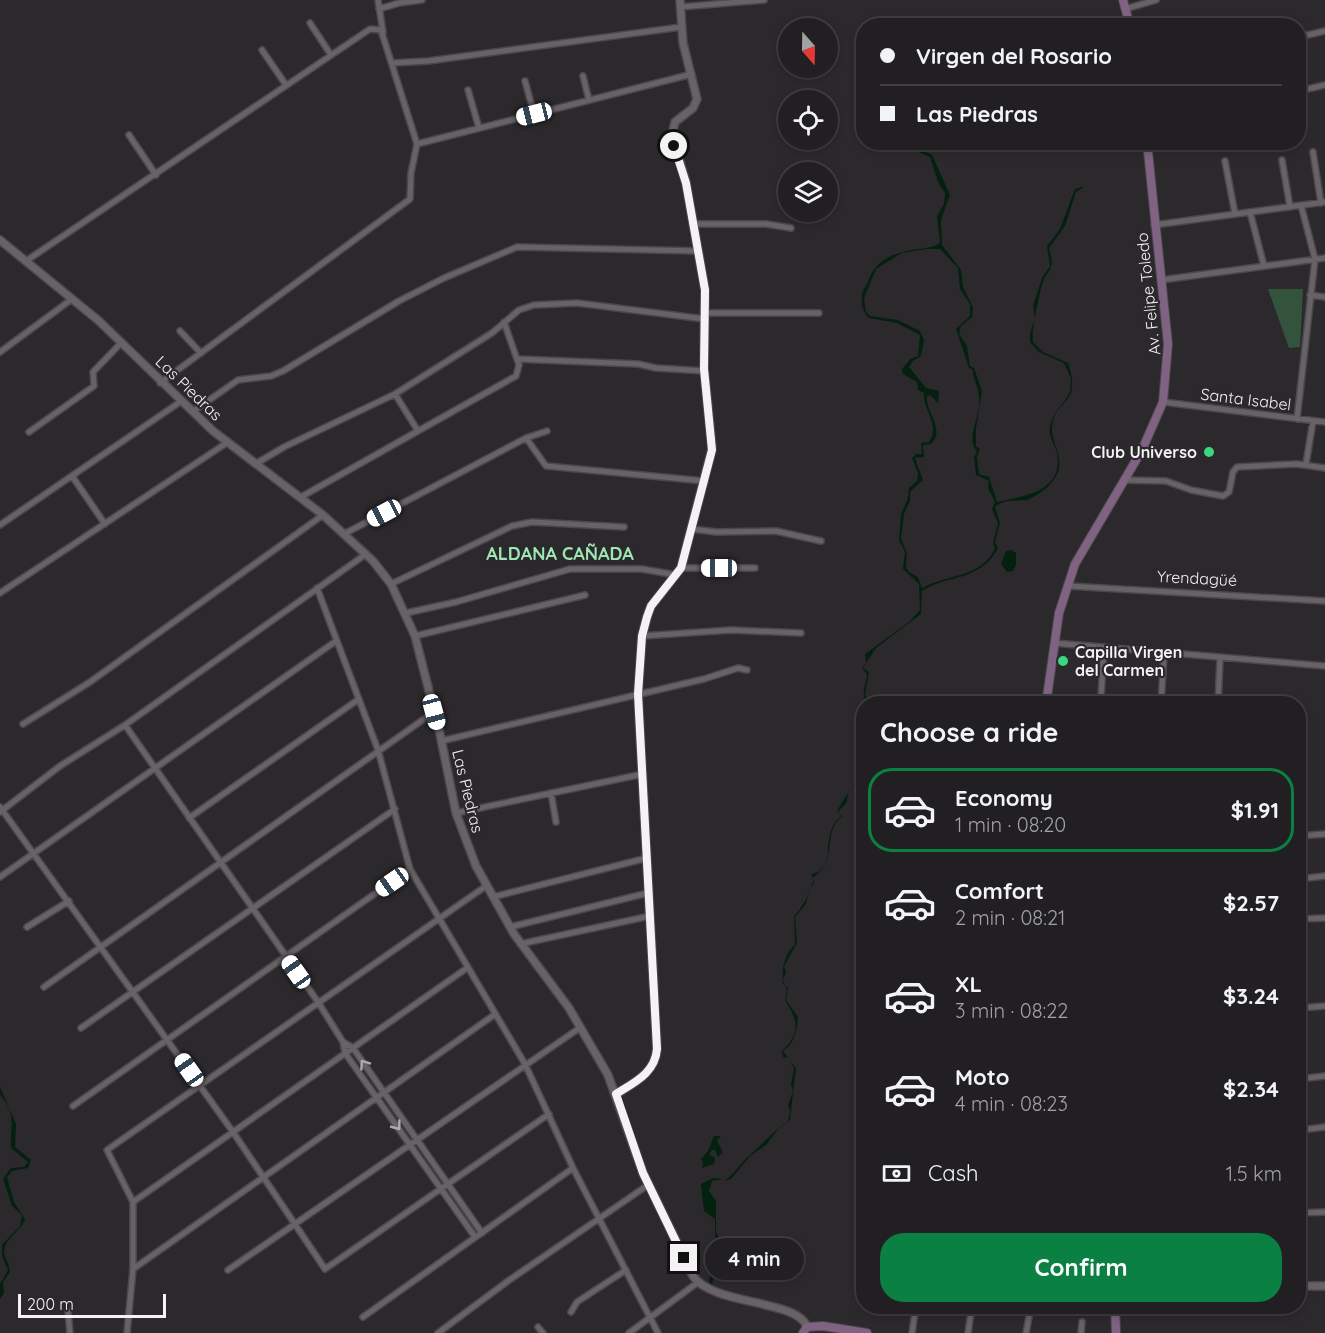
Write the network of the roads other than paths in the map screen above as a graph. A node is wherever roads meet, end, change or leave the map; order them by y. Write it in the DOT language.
graph roads {
  1 [pos="378,0"];
  2 [pos="422,0"];
  3 [pos="764,0"];
  4 [pos="1123,0"];
  5 [pos="1156,0"];
  6 [pos="680,4"];
  7 [pos="379,9"];
  8 [pos="1125,9"];
  9 [pos="1128,18"];
  10 [pos="309,23"];
  11 [pos="681,27"];
  12 [pos="1325,31"];
  13 [pos="383,33"];
  14 [pos="1306,35"];
  15 [pos="262,50"];
  16 [pos="331,55"];
  17 [pos="392,63"];
  18 [pos="692,74"];
  19 [pos="583,76"];
  20 [pos="525,81"];
  21 [pos="286,85"];
  22 [pos="1325,85"];
  23 [pos="1306,89"];
  24 [pos="468,90"];
  25 [pos="589,100"];
  26 [pos="534,114"];
  27 [pos="479,128"];
  28 [pos="129,135"];
  29 [pos="417,144"];
  30 [pos="1148,150"];
  31 [pos="1313,152"];
  32 [pos="1282,160"];
  33 [pos="1225,161"];
  34 [pos="156,175"];
  35 [pos="1323,203"];
  36 [pos="1301,205"];
  37 [pos="1290,207"];
  38 [pos="1250,212"];
  39 [pos="1234,214"];
  40 [pos="694,224"];
  41 [pos="1154,225"];
  42 [pos="791,228"];
  43 [pos="0,240"];
  44 [pos="699,251"];
  45 [pos="1325,258"];
  46 [pos="1315,259"];
  47 [pos="26,261"];
  48 [pos="1264,266"];
  49 [pos="1161,280"];
  50 [pos="1310,295"];
  51 [pos="1325,297"];
  52 [pos="72,299"];
  53 [pos="819,313"];
  54 [pos="705,316"];
  55 [pos="504,322"];
  56 [pos="180,331"];
  57 [pos="122,342"];
  58 [pos="0,352"];
  59 [pos="201,353"];
  60 [pos="517,359"];
  61 [pos="705,371"];
  62 [pos="160,383"];
  63 [pos="395,393"];
  64 [pos="180,402"];
  65 [pos="1164,402"];
  66 [pos="192,412"];
  67 [pos="1297,419"];
  68 [pos="1313,421"];
  69 [pos="1325,422"];
  70 [pos="418,431"];
  71 [pos="547,431"];
  72 [pos="29,432"];
  73 [pos="526,438"];
  74 [pos="228,442"];
  75 [pos="257,463"];
  76 [pos="1306,464"];
  77 [pos="1325,468"];
  78 [pos="72,476"];
  79 [pos="1124,480"];
  80 [pos="705,482"];
  81 [pos="301,497"];
  82 [pos="323,515"];
  83 [pos="105,524"];
  84 [pos="0,525"];
  85 [pos="624,527"];
  86 [pos="692,529"];
  87 [pos="344,534"];
  88 [pos="821,541"];
  89 [pos="366,554"];
  90 [pos="681,568"];
  91 [pos="755,568"];
  92 [pos="676,575"];
  93 [pos="392,584"];
  94 [pos="1068,586"];
  95 [pos="317,588"];
  96 [pos="0,593"];
  97 [pos="585,595"];
  98 [pos="1325,601"];
  99 [pos="406,613"];
  100 [pos="801,633"];
  101 [pos="415,636"];
  102 [pos="642,636"];
  103 [pos="336,641"];
  104 [pos="1054,643"];
  105 [pos="1104,648"];
  106 [pos="1164,654"];
  107 [pos="1220,659"];
  108 [pos="1325,666"];
  109 [pos="747,670"];
  110 [pos="638,694"];
  111 [pos="1047,696"];
  112 [pos="1101,696"];
  113 [pos="1161,696"];
  114 [pos="1218,696"];
  115 [pos="359,699"];
  116 [pos="434,712"];
  117 [pos="23,724"];
  118 [pos="125,725"];
  119 [pos="441,741"];
  120 [pos="378,750"];
  121 [pos="154,768"];
  122 [pos="643,774"];
  123 [pos="551,794"];
  124 [pos="395,809"];
  125 [pos="1,810"];
  126 [pos="456,813"];
  127 [pos="189,818"];
  128 [pos="556,822"];
  129 [pos="1325,834"];
  130 [pos="1306,835"];
  131 [pos="33,852"];
  132 [pos="647,858"];
  133 [pos="222,860"];
  134 [pos="410,869"];
  135 [pos="1325,876"];
  136 [pos="0,877"];
  137 [pos="1306,878"];
  138 [pos="486,886"];
  139 [pos="648,893"];
  140 [pos="493,897"];
  141 [pos="69,901"];
  142 [pos="252,909"];
  143 [pos="650,916"];
  144 [pos="438,917"];
  145 [pos="1325,918"];
  146 [pos="1306,919"];
  147 [pos="27,927"];
  148 [pos="510,927"];
  149 [pos="520,944"];
  150 [pos="103,948"];
  151 [pos="285,957"];
  152 [pos="466,968"];
  153 [pos="44,987"];
  154 [pos="134,993"];
  155 [pos="318,1002"];
  156 [pos="1325,1005"];
  157 [pos="1306,1007"];
  158 [pos="494,1015"];
  159 [pos="581,1027"];
  160 [pos="81,1028"];
  161 [pos="168,1039"];
  162 [pos="343,1042"];
  163 [pos="353,1048"];
  164 [pos="345,1053"];
  165 [pos="525,1064"];
  166 [pos="1325,1076"];
  167 [pos="1306,1077"];
  168 [pos="200,1085"];
  169 [pos="384,1093"];
  170 [pos="616,1094"];
  171 [pos="376,1098"];
  172 [pos="73,1106"];
  173 [pos="549,1114"];
  174 [pos="1325,1127"];
  175 [pos="1306,1129"];
  176 [pos="233,1132"];
  177 [pos="418,1141"];
  178 [pos="412,1146"];
  179 [pos="573,1168"];
  180 [pos="264,1177"];
  181 [pos="448,1184"];
  182 [pos="648,1185"];
  183 [pos="441,1189"];
  184 [pos="134,1202"];
  185 [pos="1325,1212"];
  186 [pos="1306,1213"];
  187 [pos="599,1218"];
  188 [pos="294,1226"];
  189 [pos="482,1233"];
  190 [pos="475,1237"];
  191 [pos="133,1269"];
  192 [pos="228,1270"];
  193 [pos="626,1270"];
  194 [pos="700,1285"];
  195 [pos="1306,1286"];
  196 [pos="1325,1286"];
  197 [pos="68,1311"];
  198 [pos="571,1312"];
  199 [pos="915,1314"];
  200 [pos="971,1314"];
  201 [pos="1030,1314"];
  202 [pos="1115,1314"];
  203 [pos="363,1317"];
  204 [pos="651,1318"];
  205 [pos="1082,1322"];
  206 [pos="538,1327"];
  207 [pos="805,1330"];
  208 [pos="855,1332"];
  209 [pos="70,1333"];
  210 [pos="127,1333"];
  211 [pos="438,1333"];
  212 [pos="543,1333"];
  213 [pos="629,1333"];
  214 [pos="658,1333"];
  215 [pos="867,1333"];
  216 [pos="912,1333"];
  217 [pos="968,1333"];
  218 [pos="1026,1333"];
  219 [pos="1081,1333"];
  220 [pos="1116,1333"];
  1 -- 7 [label="street"];
  2 -- 7 [label="street"];
  3 -- 6 [label="street"];
  4 -- 8 [label="main road"];
  5 -- 8 [label="street"];
  6 -- 11 [label="street"];
  7 -- 13 [label="street"];
  8 -- 9 [label="main road"];
  10 -- 16 [label="street"];
  11 -- 17 [label="street"];
  11 -- 18 [label="street"];
  12 -- 14 [label="street"];
  13 -- 16 [label="street"];
  13 -- 17 [label="street"];
  15 -- 21 [label="street"];
  16 -- 21 [label="street"];
  17 -- 29 [label="street"];
  18 -- 25 [label="street"];
  18 -- 40 [label="street"];
  19 -- 25 [label="street"];
  20 -- 26 [label="street"];
  21 -- 34 [label="street"];
  22 -- 23 [label="street"];
  24 -- 27 [label="street"];
  25 -- 26 [label="street"];
  26 -- 27 [label="street"];
  27 -- 29 [label="street"];
  28 -- 34 [label="street"];
  29 -- 59 [label="street"];
  30 -- 41 [label="main road, Av. Felipe Toledo"];
  31 -- 35 [label="street"];
  32 -- 37 [label="street"];
  33 -- 39 [label="street"];
  34 -- 47 [label="street"];
  35 -- 36 [label="street"];
  36 -- 37 [label="street"];
  36 -- 46 [label="street"];
  37 -- 38 [label="street"];
  38 -- 39 [label="street"];
  38 -- 48 [label="street"];
  39 -- 41 [label="street"];
  40 -- 42 [label="street"];
  40 -- 44 [label="street"];
  41 -- 49 [label="main road, Av. Felipe Toledo"];
  43 -- 47 [label="street, Las Piedras"];
  44 -- 54 [label="street"];
  44 -- 66 [label="street"];
  45 -- 46 [label="street"];
  46 -- 48 [label="street"];
  46 -- 50 [label="street"];
  47 -- 52 [label="street, Las Piedras"];
  48 -- 49 [label="street"];
  49 -- 65 [label="main road, Av. Felipe Toledo"];
  50 -- 51 [label="street"];
  50 -- 67 [label="street"];
  52 -- 57 [label="street, Las Piedras"];
  52 -- 58 [label="street"];
  53 -- 54 [label="street"];
  54 -- 55 [label="street"];
  54 -- 61 [label="street"];
  55 -- 60 [label="street"];
  55 -- 63 [label="street"];
  56 -- 59 [label="street"];
  57 -- 62 [label="street, Las Piedras"];
  57 -- 72 [label="street"];
  59 -- 62 [label="street"];
  60 -- 61 [label="street"];
  60 -- 70 [label="street"];
  61 -- 80 [label="street"];
  62 -- 64 [label="street, Las Piedras"];
  63 -- 70 [label="street"];
  63 -- 75 [label="street"];
  64 -- 66 [label="street, Las Piedras"];
  64 -- 78 [label="street"];
  65 -- 67 [label="street, Santa Isabel"];
  65 -- 79 [label="main road, Av. Felipe Toledo"];
  66 -- 74 [label="street, Las Piedras"];
  67 -- 68 [label="street, Santa Isabel"];
  68 -- 69 [label="street, Santa Isabel"];
  68 -- 76 [label="street"];
  70 -- 81 [label="street"];
  71 -- 73 [label="street"];
  73 -- 80 [label="street"];
  73 -- 87 [label="street"];
  74 -- 75 [label="street, Las Piedras"];
  74 -- 83 [label="street"];
  75 -- 81 [label="street, Las Piedras"];
  76 -- 77 [label="street"];
  76 -- 79 [label="street"];
  78 -- 83 [label="street"];
  78 -- 84 [label="street"];
  79 -- 94 [label="main road, Av. Felipe Toledo"];
  80 -- 86 [label="street"];
  81 -- 82 [label="street, Las Piedras"];
  82 -- 87 [label="street, Las Piedras"];
  82 -- 117 [label="street"];
  83 -- 96 [label="street"];
  85 -- 93 [label="street"];
  86 -- 88 [label="street"];
  86 -- 90 [label="street"];
  87 -- 89 [label="street, Las Piedras"];
  89 -- 93 [label="street, Las Piedras"];
  89 -- 95 [label="street"];
  90 -- 91 [label="street"];
  90 -- 92 [label="street"];
  92 -- 99 [label="street"];
  92 -- 102 [label="street"];
  93 -- 99 [label="street, Las Piedras"];
  94 -- 98 [label="street, Yrendagüé"];
  94 -- 104 [label="main road, Av. Felipe Toledo"];
  95 -- 103 [label="street"];
  95 -- 118 [label="street"];
  97 -- 101 [label="street"];
  99 -- 101 [label="street, Las Piedras"];
  100 -- 102 [label="street"];
  101 -- 116 [label="street, Las Piedras"];
  102 -- 110 [label="street"];
  103 -- 115 [label="street"];
  103 -- 121 [label="street"];
  104 -- 105 [label="street"];
  104 -- 111 [label="main road, Av. Felipe Toledo"];
  105 -- 106 [label="street"];
  105 -- 112 [label="street"];
  106 -- 107 [label="street"];
  106 -- 113 [label="street"];
  107 -- 108 [label="street"];
  107 -- 114 [label="street"];
  109 -- 110 [label="street"];
  110 -- 119 [label="street"];
  110 -- 122 [label="street"];
  115 -- 120 [label="street"];
  115 -- 127 [label="street"];
  116 -- 119 [label="street, Las Piedras"];
  116 -- 120 [label="street"];
  118 -- 121 [label="street"];
  118 -- 125 [label="street"];
  119 -- 126 [label="street, Las Piedras"];
  120 -- 124 [label="street"];
  120 -- 133 [label="street"];
  121 -- 127 [label="street"];
  121 -- 131 [label="street"];
  122 -- 123 [label="street"];
  122 -- 132 [label="street"];
  123 -- 126 [label="street"];
  123 -- 128 [label="street"];
  124 -- 134 [label="street"];
  124 -- 142 [label="street"];
  125 -- 131 [label="street"];
  126 -- 138 [label="street, Las Piedras"];
  127 -- 133 [label="street"];
  129 -- 130 [label="street"];
  131 -- 136 [label="street"];
  131 -- 141 [label="street"];
  132 -- 139 [label="street"];
  132 -- 140 [label="street"];
  133 -- 142 [label="street"];
  133 -- 150 [label="street"];
  134 -- 144 [label="street"];
  134 -- 151 [label="street"];
  135 -- 137 [label="street"];
  138 -- 140 [label="street, Las Piedras"];
  138 -- 144 [label="street"];
  139 -- 143 [label="street"];
  139 -- 148 [label="street"];
  140 -- 148 [label="street, Las Piedras"];
  141 -- 147 [label="street"];
  141 -- 150 [label="street"];
  142 -- 151 [label="street"];
  142 -- 154 [label="street"];
  143 -- 149 [label="street"];
  143 -- 170 [label="street"];
  144 -- 152 [label="street"];
  144 -- 155 [label="street"];
  145 -- 146 [label="street"];
  148 -- 149 [label="street, Las Piedras"];
  149 -- 159 [label="street, Las Piedras"];
  150 -- 153 [label="street"];
  150 -- 154 [label="street"];
  151 -- 155 [label="street"];
  151 -- 161 [label="street"];
  152 -- 158 [label="street"];
  152 -- 163 [label="street"];
  154 -- 160 [label="street"];
  154 -- 161 [label="street"];
  155 -- 162 [label="street"];
  155 -- 168 [label="street"];
  156 -- 157 [label="street"];
  158 -- 165 [label="street"];
  158 -- 169 [label="street"];
  159 -- 165 [label="street"];
  159 -- 170 [label="street, Las Piedras"];
  161 -- 168 [label="street"];
  161 -- 172 [label="street"];
  162 -- 163 [label="street"];
  162 -- 164 [label="street"];
  163 -- 164 [label="street"];
  169 -- 163 [label="street, one-way"];
  164 -- 171 [label="street"];
  164 -- 176 [label="street"];
  165 -- 173 [label="street"];
  165 -- 177 [label="street"];
  166 -- 167 [label="street"];
  168 -- 176 [label="street"];
  168 -- 184 [label="street"];
  169 -- 171 [label="street"];
  169 -- 177 [label="street"];
  170 -- 182 [label="street, Las Piedras"];
  171 -- 178 [label="street, one-way"];
  171 -- 180 [label="street"];
  173 -- 179 [label="street"];
  173 -- 181 [label="street"];
  174 -- 175 [label="street"];
  176 -- 180 [label="street"];
  176 -- 184 [label="street"];
  177 -- 178 [label="street"];
  177 -- 181 [label="street"];
  178 -- 183 [label="street"];
  178 -- 188 [label="street"];
  179 -- 187 [label="street"];
  179 -- 189 [label="street"];
  180 -- 188 [label="street"];
  180 -- 191 [label="street"];
  181 -- 183 [label="street"];
  181 -- 189 [label="street"];
  182 -- 187 [label="street"];
  182 -- 194 [label="street, Las Piedras"];
  183 -- 188 [label="street"];
  183 -- 190 [label="street"];
  184 -- 191 [label="street"];
  185 -- 186 [label="street"];
  187 -- 193 [label="street"];
  187 -- 211 [label="street"];
  188 -- 192 [label="street"];
  189 -- 190 [label="street"];
  190 -- 203 [label="street"];
  191 -- 210 [label="street"];
  193 -- 198 [label="street"];
  193 -- 204 [label="street"];
  194 -- 204 [label="street"];
  194 -- 207 [label="street"];
  195 -- 196 [label="street"];
  197 -- 209 [label="street"];
  199 -- 216 [label="street"];
  200 -- 217 [label="street"];
  201 -- 218 [label="street"];
  202 -- 220 [label="main road"];
  204 -- 213 [label="street"];
  204 -- 214 [label="street"];
  205 -- 219 [label="street"];
  206 -- 212 [label="street"];
  207 -- 208 [label="main road"];
  208 -- 215 [label="main road"];
}
